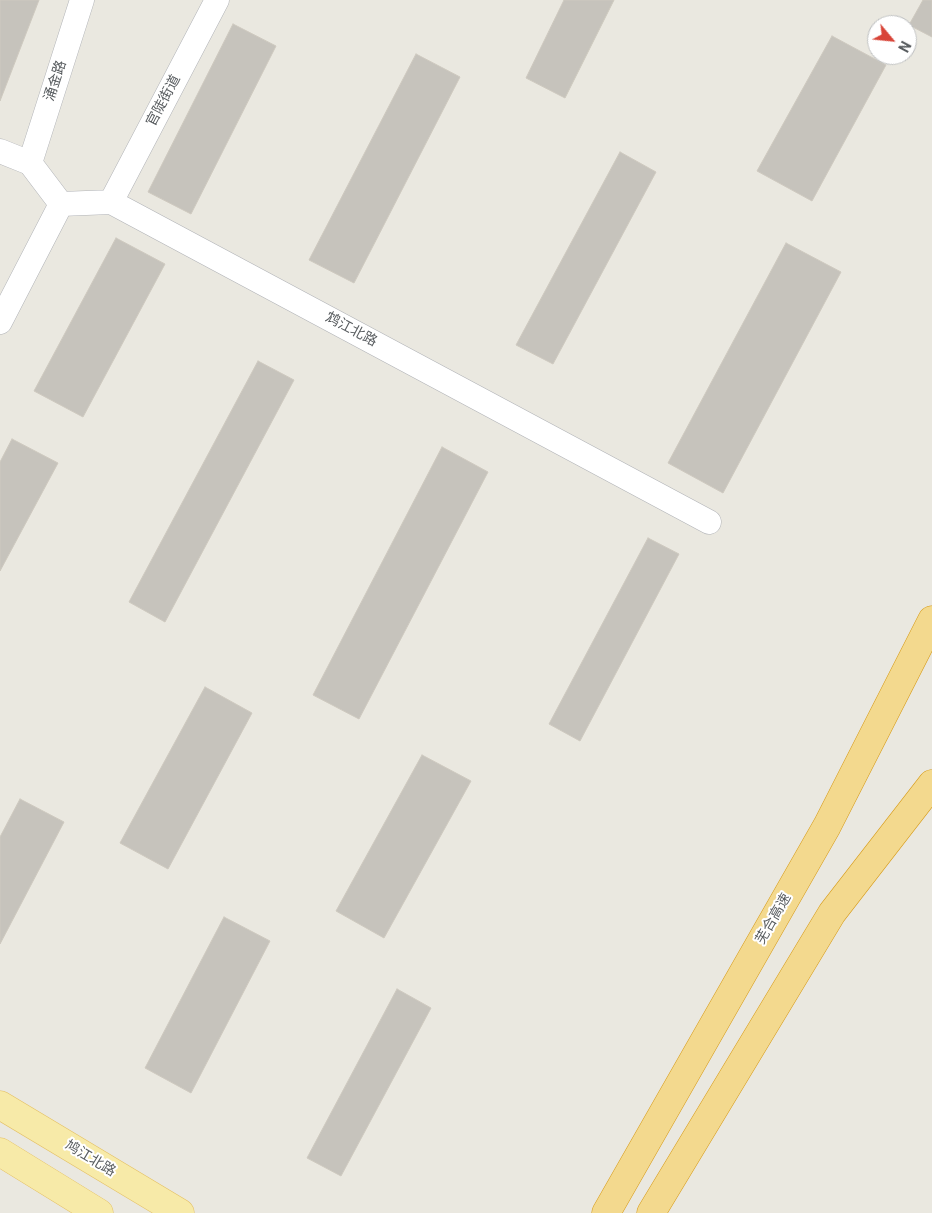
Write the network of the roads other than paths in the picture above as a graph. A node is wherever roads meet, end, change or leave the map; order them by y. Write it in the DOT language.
graph roads {
  1 [pos="82,0"];
  2 [pos="217,0"];
  3 [pos="0,151"];
  4 [pos="30,162"];
  5 [pos="111,202"];
  6 [pos="61,204"];
  7 [pos="0,322"];
  8 [pos="709,522"];
  9 [pos="932,620"];
  10 [pos="932,784"];
  11 [pos="0,1105"];
  12 [pos="0,1152"];
  13 [pos="99,1213"];
  14 [pos="180,1213"];
  15 [pos="606,1213"];
  16 [pos="651,1213"];
  1 -- 4 [label="street, 涌金路"];
  2 -- 5 [label="street, 官陡街道"];
  3 -- 4 [label="street"];
  4 -- 6 [label="street"];
  5 -- 6 [label="street"];
  5 -- 8 [label="street, 鸩江北路"];
  6 -- 7 [label="street"];
  9 -- 15 [label="highway, 芜合高速"];
  10 -- 16 [label="highway"];
  11 -- 14 [label="main road, 鸠江北路"];
  12 -- 13 [label="main road"];
}
